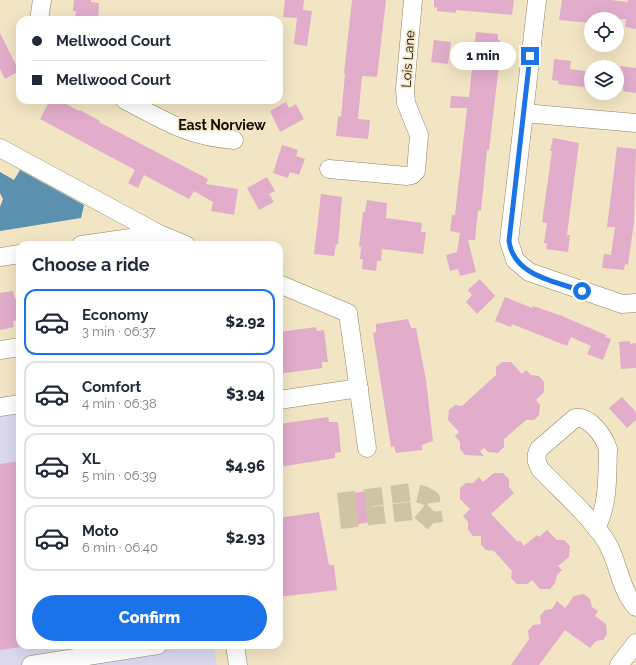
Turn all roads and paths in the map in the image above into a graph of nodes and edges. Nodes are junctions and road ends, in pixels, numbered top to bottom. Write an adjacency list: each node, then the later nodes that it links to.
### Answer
1 (42, 0): 4 (street)
2 (413, 0): 10 (street, Lois Lane)
3 (537, 0): 6 (street)
4 (40, 16)
5 (132, 104): 8 (street)
6 (524, 113): 7 (street); 17 (street)
7 (636, 123)
8 (234, 140)
9 (0, 148): 11 (street)
10 (329, 169)
11 (159, 234): 12 (street); 13 (street)
12 (109, 241)
13 (176, 241)
14 (16, 255): 15 (street)
15 (0, 257)
16 (283, 286): 20 (street)
17 (636, 303)
18 (16, 348): 19 (street)
19 (0, 350)
20 (359, 388): 21 (street); 24 (street)
21 (283, 399)
22 (16, 405): 23 (street)
23 (0, 407)
24 (367, 448)
25 (596, 528): 25 (street); 26 (street)
26 (636, 607)
27 (636, 643): 32 (street)
28 (133, 649): 30 (street)
29 (236, 649): 31 (street)
30 (31, 665)
31 (238, 665)
32 (619, 665)

